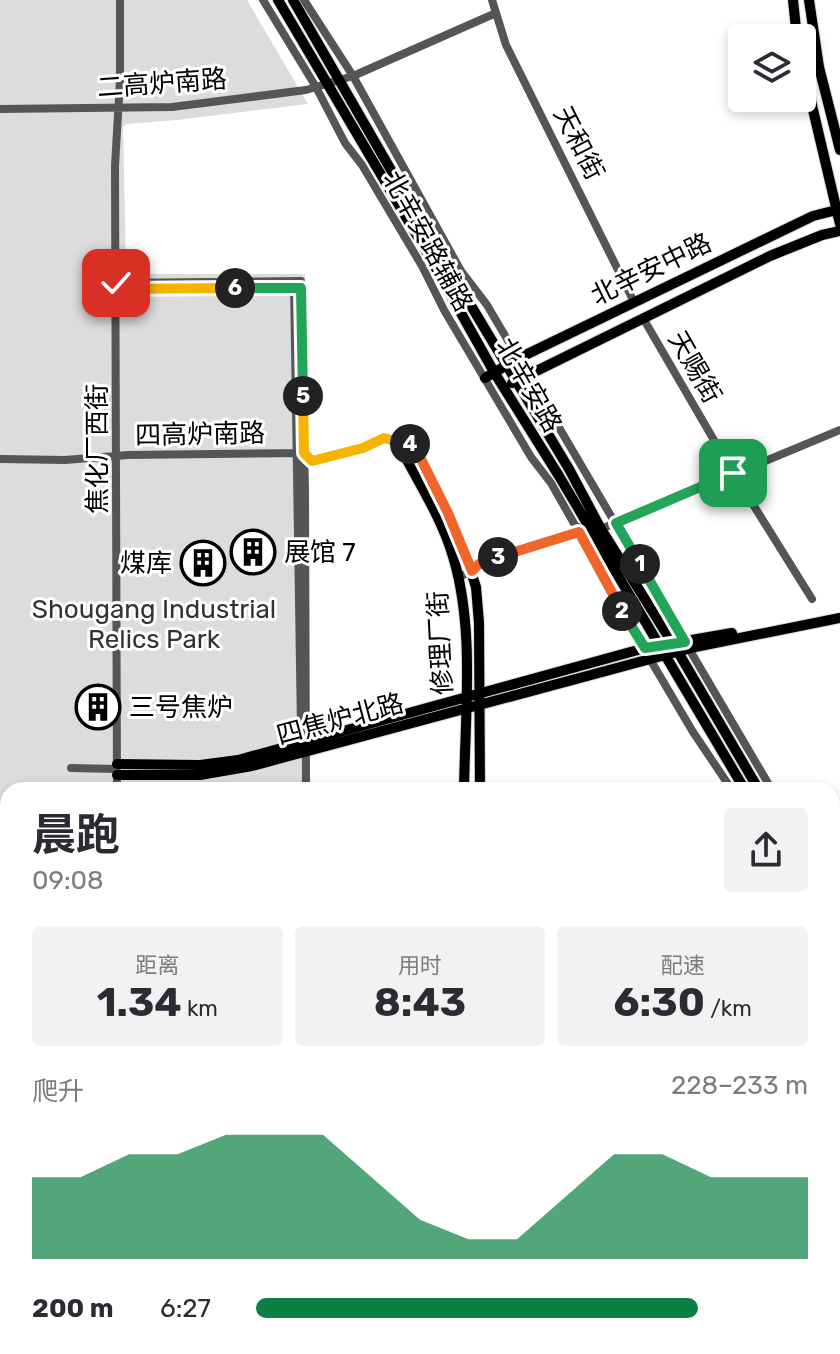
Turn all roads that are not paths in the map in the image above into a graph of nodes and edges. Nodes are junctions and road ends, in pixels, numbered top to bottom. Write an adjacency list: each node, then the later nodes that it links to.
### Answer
1 (120, 0): 14 (street, 焦化厂西街)
2 (263, 0): 13 (street, 北辛安路辅路)
3 (278, 0): 13 (main road, 北辛安路)
4 (293, 0): 12 (main road, 北辛安路)
5 (304, 0): 11 (street, 北辛安路辅路)
6 (492, 0): 9 (street, 天和街)
7 (793, 0): 10 (main road)
8 (809, 0): 17 (main road)
9 (496, 13): 11 (street, 二高炉南路); 26 (street, 天和街)
10 (796, 24)
11 (353, 76): 12 (street, 二高炉南路); 18 (street, 北辛安路辅路)
12 (339, 81): 13 (street, 二高炉南路); 22 (main road, 北辛安路)
13 (321, 86): 14 (street, 二高炉南路); 20 (main road, 北辛安路); 24 (street, 北辛安路辅路)
14 (119, 108): 15 (street, 二高炉南路); 25 (street, 焦化厂西街)
15 (0, 109)
16 (814, 112): 19 (main road)
17 (840, 150)
18 (420, 200): 22 (street); 28 (street, 北辛安路辅路)
19 (838, 210): 21 (main road); 26 (main road, 北辛安中路)
20 (407, 219): 24 (street); 29 (main road, 北辛安路)
21 (840, 224)
22 (425, 229): 28 (main road, 北辛安路)
23 (840, 231): 27 (main road, 北辛安中路)
24 (422, 266): 29 (street, 北辛安路辅路)
25 (116, 286): 35 (street); 36 (street, 焦化厂西街)
26 (634, 302): 28 (main road, 北辛安中路)
27 (643, 318): 30 (main road, 北辛安中路); 38 (street, 天赐街)
28 (512, 362): 29 (main road, 北辛安中路); 30 (street, 北辛安路辅路); 31 (main road, 北辛安路)
29 (490, 375): 32 (main road, 北辛安路); 42 (street, 北辛安路辅路)
30 (526, 376): 31 (main road, 北辛安中路); 40 (street, 北辛安路辅路)
31 (515, 381): 32 (main road, 北辛安中路); 41 (main road, 北辛安路)
32 (504, 389): 39 (main road, 北辛安路)
33 (840, 430): 38 (street)
34 (401, 449): 35 (street, 四高炉南路); 43 (main road, 修理厂街); 44 (main road, 修理厂街)
35 (300, 453): 36 (street, 四高炉南路); 56 (street)
36 (116, 455): 37 (street, 四高炉南路); 58 (street, 焦化厂西街)
37 (0, 459)
38 (733, 473): 40 (street); 45 (street, 天赐街)
39 (571, 496): 42 (street); 48 (main road, 北辛安路)
40 (616, 523): 41 (street); 49 (street, 北辛安路辅路)
41 (601, 529): 49 (main road, 北辛安路)
42 (579, 532): 43 (street); 50 (street, 北辛安路辅路)
43 (472, 571): 44 (street); 53 (main road, 修理厂街)
44 (459, 578): 54 (main road, 修理厂街)
45 (812, 599)
46 (840, 611): 49 (main road)
47 (840, 618): 49 (main road)
48 (658, 646): 49 (main road, 四焦炉北路); 50 (main road, 四焦炉北路); 51 (main road, 北辛安路)
49 (681, 647): 51 (main road, 四焦炉北路); 55 (street, 北辛安路辅路); 59 (main road, 北辛安路)
50 (645, 648): 52 (street, 北辛安路辅路); 53 (main road, 四焦炉北路)
51 (664, 657): 52 (main road, 四焦炉北路); 65 (main road, 北辛安路)
52 (652, 661): 53 (main road, 四焦炉北路); 64 (street, 北辛安路辅路)
53 (480, 699): 54 (main road, 四焦炉北路); 63 (main road, 修理厂街)
54 (465, 703): 56 (main road, 四焦炉北路); 62 (main road, 修理厂街)
55 (741, 737): 59 (street); 67 (street, 北辛安路辅路)
56 (303, 746): 58 (main road, 四焦炉北路); 61 (street)
57 (71, 768): 58 (street)
58 (117, 769): 60 (street, 焦化厂西街)
59 (748, 772): 66 (main road, 北辛安路)
60 (117, 782)
61 (303, 782)
62 (464, 782)
63 (480, 782)
64 (727, 782)
65 (740, 782)
66 (754, 782)
67 (767, 782)

